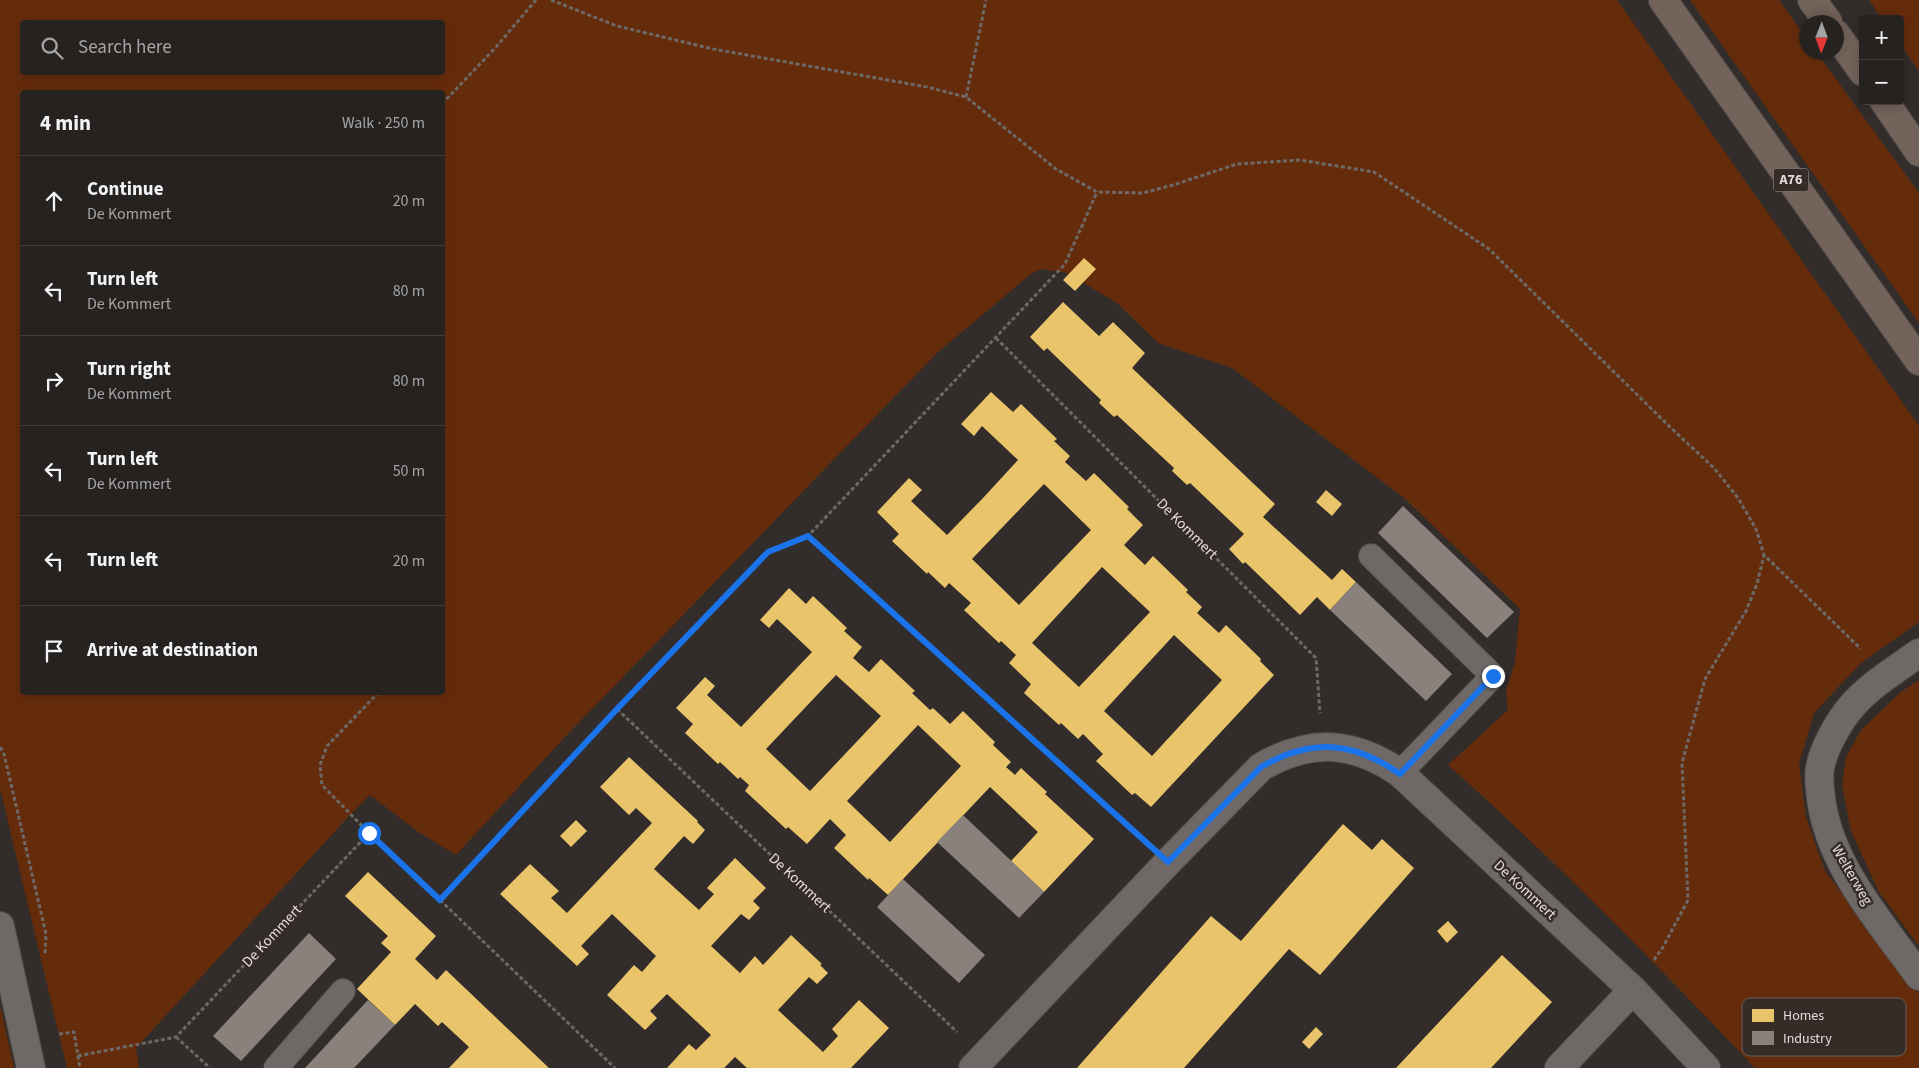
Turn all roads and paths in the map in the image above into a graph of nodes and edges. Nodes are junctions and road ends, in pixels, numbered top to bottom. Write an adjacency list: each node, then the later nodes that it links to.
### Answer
1 (536, 0): 10 (path)
2 (551, 0): 9 (path)
3 (986, 0): 9 (path)
4 (1663, 0): 15 (highway, A76)
5 (1812, 0): 6 (highway)
6 (1823, 15)
7 (1844, 45): 8 (highway)
8 (1859, 66)
9 (966, 97): 13 (path)
10 (445, 101)
11 (1887, 105): 12 (highway)
12 (1919, 152)
13 (1097, 192): 14 (path); 17 (path)
14 (996, 338): 16 (path); 23 (path, De Kommert)
15 (1919, 361)
16 (808, 536): 22 (path); 27 (path)
17 (1764, 554): 19 (path); 32 (path)
18 (1370, 556): 25 (lane)
19 (1856, 644)
20 (1913, 657): 31 (street, Welterweg)
21 (376, 695): 26 (path)
22 (617, 709): 28 (path); 35 (path, De Kommert)
23 (1322, 746): 25 (street, De Kommert); 27 (street, De Kommert)
24 (0, 747): 29 (path)
25 (1400, 774): 32 (street, De Kommert)
26 (369, 833): 28 (path); 34 (path, De Kommert)
27 (1168, 862): 35 (street, De Kommert)
28 (440, 900): 40 (path)
29 (46, 934)
30 (1, 937): 36 (street)
31 (1919, 976)
32 (1633, 990): 41 (street); 42 (street, De Kommert)
33 (343, 992): 39 (lane)
34 (176, 1037): 37 (path); 38 (path)
35 (978, 1062)
36 (31, 1068)
37 (80, 1068)
38 (210, 1068)
39 (276, 1068)
40 (615, 1068)
41 (1559, 1068)
42 (1706, 1068)

